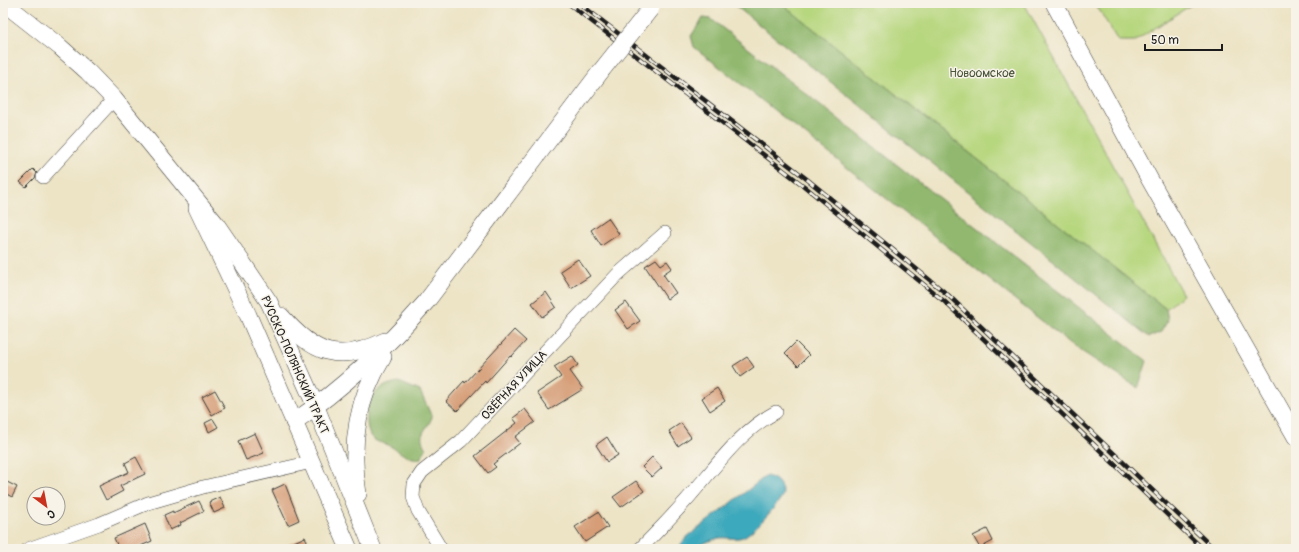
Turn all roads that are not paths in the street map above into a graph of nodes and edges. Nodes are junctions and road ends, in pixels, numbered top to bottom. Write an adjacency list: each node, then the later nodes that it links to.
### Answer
1 (4, 3): 4 (main road, РУССКО-ПОЛЯНСКИЙ ТРАКТ)
2 (1054, 3): 13 (main road)
3 (653, 5): 9 (main road, bridge)
4 (114, 99): 5 (street); 6 (main road, РУССКО-ПОЛЯНСКИЙ ТРАКТ)
5 (44, 177)
6 (192, 195): 8 (main road, РУССКО-ПОЛЯНСКИЙ ТРАКТ); 12 (main road, РУССКО-ПОЛЯНСКИЙ ТРАКТ)
7 (665, 233): 18 (street, ОЗЁРНАЯ УЛИЦА)
8 (269, 302): 9 (main road); 10 (main road, РУССКО-ПОЛЯНСКИЙ ТРАКТ)
9 (396, 336): 10 (main road); 15 (main road)
10 (316, 407): 12 (main road); 15 (main road, РУССКО-ПОЛЯНСКИЙ ТРАКТ)
11 (776, 412): 19 (street)
12 (294, 422): 14 (main road, РУССКО-ПОЛЯНСКИЙ ТРАКТ)
13 (1296, 437)
14 (312, 462): 16 (street); 17 (main road, РУССКО-ПОЛЯНСКИЙ ТРАКТ)
15 (370, 542)
16 (28, 549)
17 (349, 549)
18 (441, 549)
19 (640, 549)

